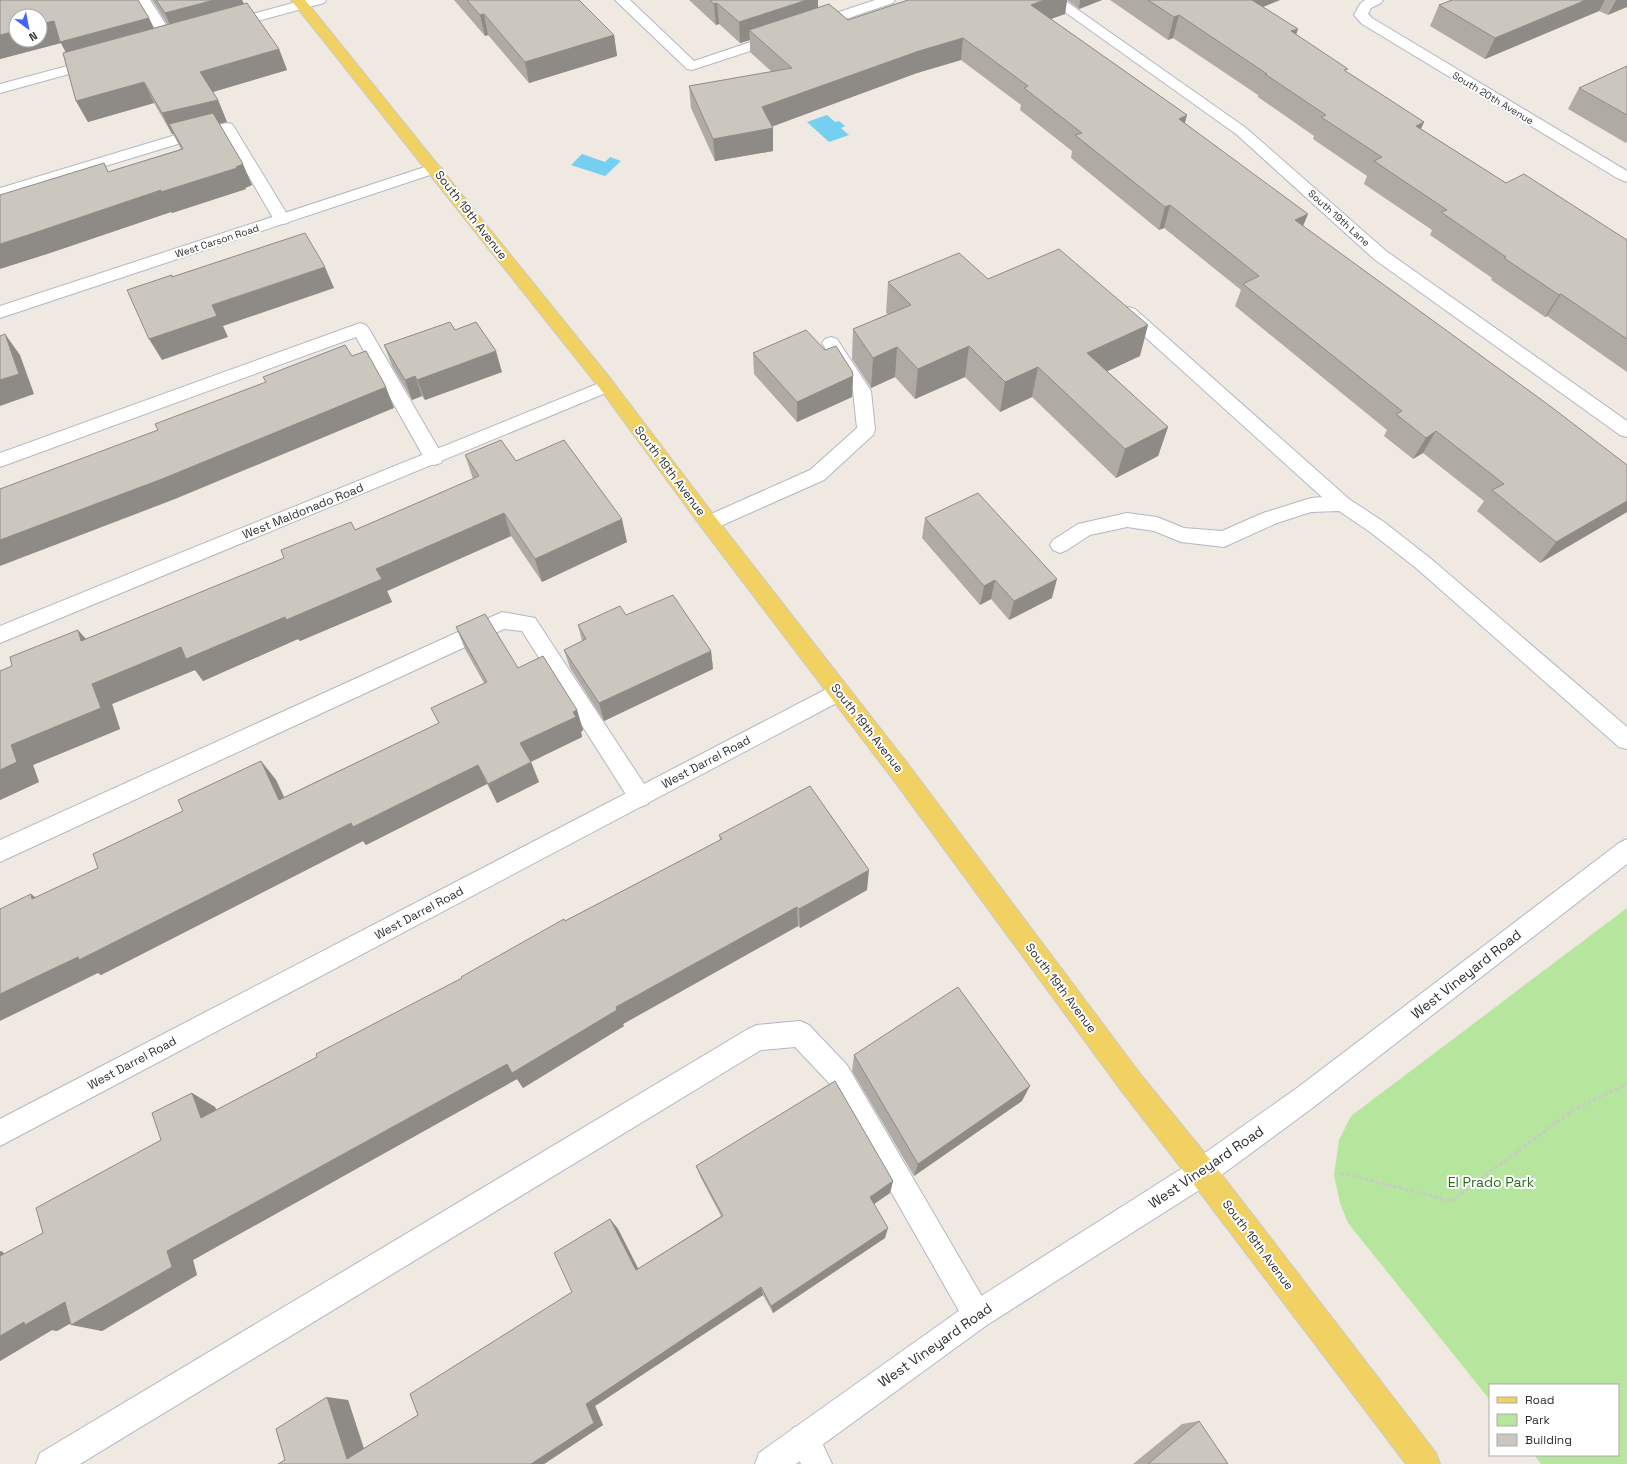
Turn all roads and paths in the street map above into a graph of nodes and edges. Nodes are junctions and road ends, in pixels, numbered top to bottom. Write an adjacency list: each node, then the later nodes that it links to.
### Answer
1 (143, 0): 12 (street)
2 (320, 0): 7 (street)
3 (622, 0): 10 (street)
4 (888, 0): 8 (street)
5 (1055, 0): 24 (street, South 19th Lane)
6 (1376, 0): 17 (street, South 20th Avenue)
7 (300, 2): 9 (street); 16 (main road, South 19th Avenue)
8 (805, 28)
9 (212, 30)
10 (790, 33)
11 (184, 38): 12 (street)
12 (170, 42): 13 (street)
13 (155, 46)
14 (111, 58): 15 (street)
15 (0, 89)
16 (434, 169): 19 (street, West Carson Road); 23 (main road, South 19th Avenue)
17 (1627, 177)
18 (0, 193): 19 (street)
19 (282, 219): 20 (street, West Carson Road)
20 (0, 312)
21 (1129, 313): 27 (street)
22 (831, 343): 28 (street)
23 (606, 386): 25 (street, West Maldonado Road); 28 (main road, South 19th Avenue)
24 (1627, 430)
25 (434, 458): 26 (street); 30 (street, West Maldonado Road)
26 (0, 460)
27 (1342, 504): 29 (street); 32 (street)
28 (709, 523): 31 (main road, South 19th Avenue)
29 (1060, 545)
30 (0, 635)
31 (838, 692): 33 (street, West Darrel Road); 38 (main road, South 19th Avenue)
32 (1627, 740)
33 (640, 796): 35 (street); 37 (street, West Darrel Road)
34 (1627, 850): 38 (street, West Vineyard Road)
35 (0, 851)
36 (1627, 1084): 39 (path)
37 (0, 1133)
38 (1202, 1172): 40 (street, West Vineyard Road); 44 (main road, South 19th Avenue)
39 (1341, 1173)
40 (977, 1315): 41 (street, West Vineyard Road); 42 (street)
41 (810, 1452): 43 (street, West Vineyard Road)
42 (51, 1464)
43 (770, 1464)
44 (1425, 1464)

